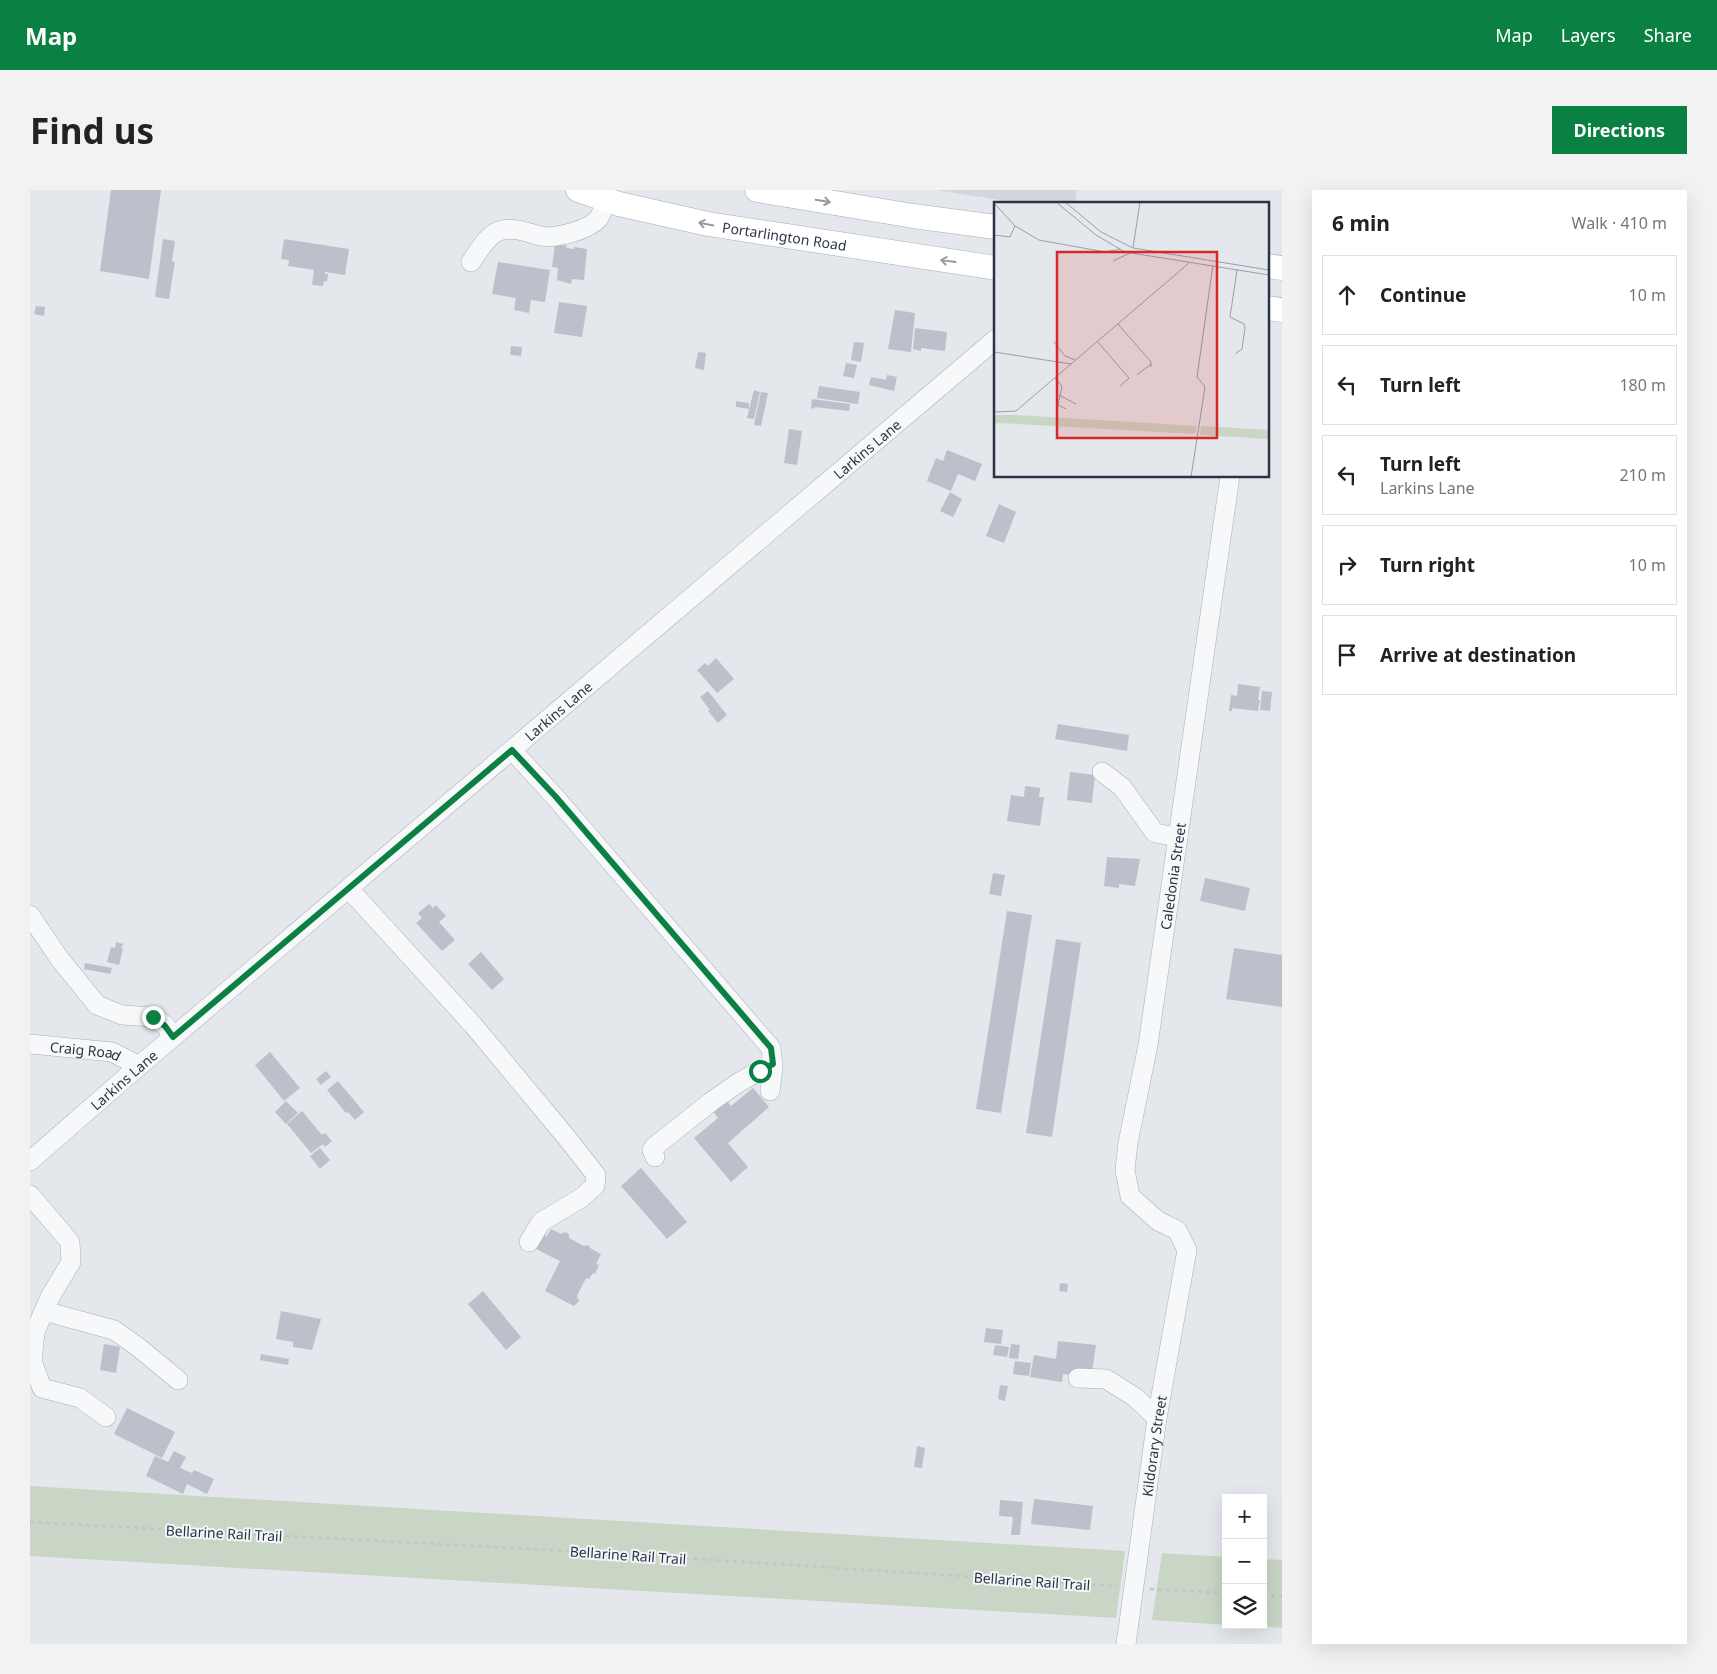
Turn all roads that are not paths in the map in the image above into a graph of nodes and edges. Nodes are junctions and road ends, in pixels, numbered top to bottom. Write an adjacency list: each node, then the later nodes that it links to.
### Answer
1 (578, 190): 3 (main road, Portarlington Road)
2 (758, 190): 4 (main road, one-way to 4)
3 (616, 198): 5 (street); 6 (main road, Portarlington Road, one-way to 3)
4 (994, 227)
5 (471, 262)
6 (994, 268)
7 (994, 341): 9 (street, Larkins Lane)
8 (1230, 478): 11 (street, Caledonia Street)
9 (512, 750): 12 (street, Larkins Lane); 16 (street)
10 (1102, 772): 11 (street)
11 (1178, 837): 23 (street, Caledonia Street)
12 (348, 888): 14 (street, Larkins Lane); 22 (street)
13 (30, 915): 14 (street)
14 (173, 1037): 17 (street, Larkins Lane)
15 (30, 1044): 17 (street, Craig Road)
16 (773, 1064): 18 (street); 19 (street)
17 (139, 1066): 20 (street, Larkins Lane)
18 (770, 1091)
19 (655, 1157)
20 (30, 1160)
21 (30, 1195): 24 (street)
22 (529, 1242)
23 (1187, 1250): 28 (street, Kildorary Street)
24 (44, 1312): 26 (street); 27 (street)
25 (1078, 1378): 28 (street)
26 (178, 1380)
27 (106, 1417)
28 (1157, 1418): 29 (street, Kildorary Street)
29 (1126, 1644)

